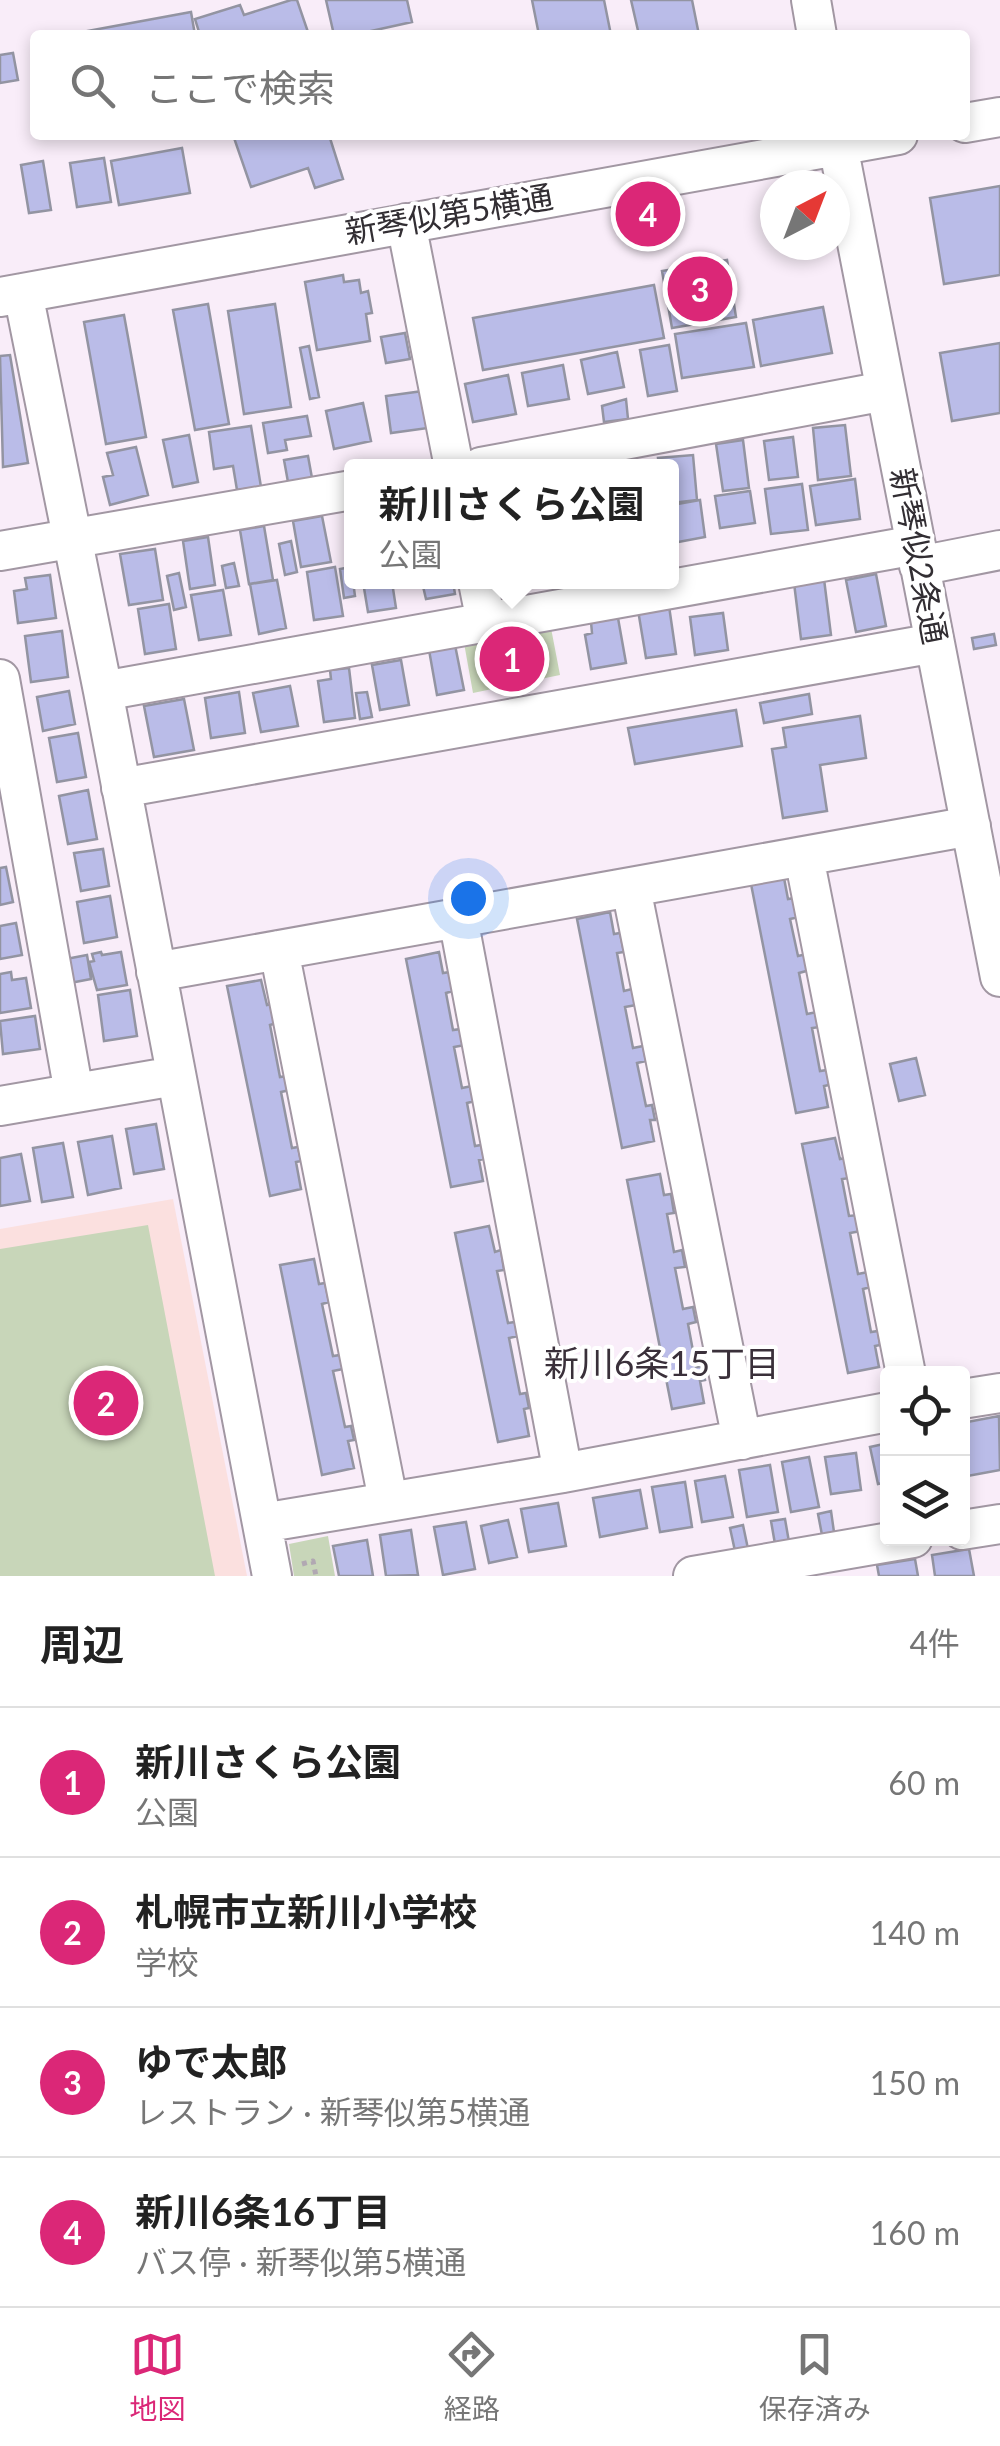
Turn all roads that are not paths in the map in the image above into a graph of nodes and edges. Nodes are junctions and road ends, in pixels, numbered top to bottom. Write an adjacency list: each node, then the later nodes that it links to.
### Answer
1 (811, 0): 2 (street)
2 (816, 30)
3 (1000, 117): 4 (street)
4 (970, 122)
5 (836, 140): 6 (street, 新琴似第5横通); 8 (street, 新琴似2条通)
6 (406, 223): 7 (street, 新琴似第5横通); 9 (street)
7 (12, 295): 12 (street)
8 (884, 391): 10 (street); 15 (street, 新琴似2条通)
9 (453, 459)
10 (519, 459)
11 (344, 491): 12 (street)
12 (72, 540): 14 (street); 20 (street)
13 (1000, 550): 15 (street)
14 (0, 551)
15 (917, 556): 17 (street); 18 (street, 新琴似2条通)
16 (479, 589): 17 (street)
17 (486, 622): 20 (street)
18 (935, 643): 21 (street); 22 (street, 新琴似2条通)
19 (0, 679): 31 (street)
20 (104, 692): 21 (street)
21 (121, 788): 28 (street)
22 (971, 826): 23 (street); 26 (street, 新琴似2条通)
23 (804, 857): 24 (street); 33 (street)
24 (631, 888): 25 (street); 37 (street)
25 (458, 918): 27 (street); 38 (street)
26 (995, 920): 29 (street, 新琴似2条通)
27 (279, 950): 28 (street); 39 (street)
28 (156, 972): 30 (street)
29 (1000, 977)
30 (176, 1076): 31 (street); 40 (street)
31 (74, 1093): 32 (street)
32 (0, 1106)
33 (904, 1366)
34 (1000, 1393): 35 (street)
35 (970, 1398)
36 (880, 1414): 37 (street)
37 (742, 1440): 38 (street)
38 (564, 1473): 39 (street)
39 (388, 1500): 40 (street)
40 (262, 1523): 44 (street)
41 (1000, 1524): 42 (street)
42 (970, 1529)
43 (880, 1544): 45 (street)
44 (272, 1576)
45 (692, 1576)

